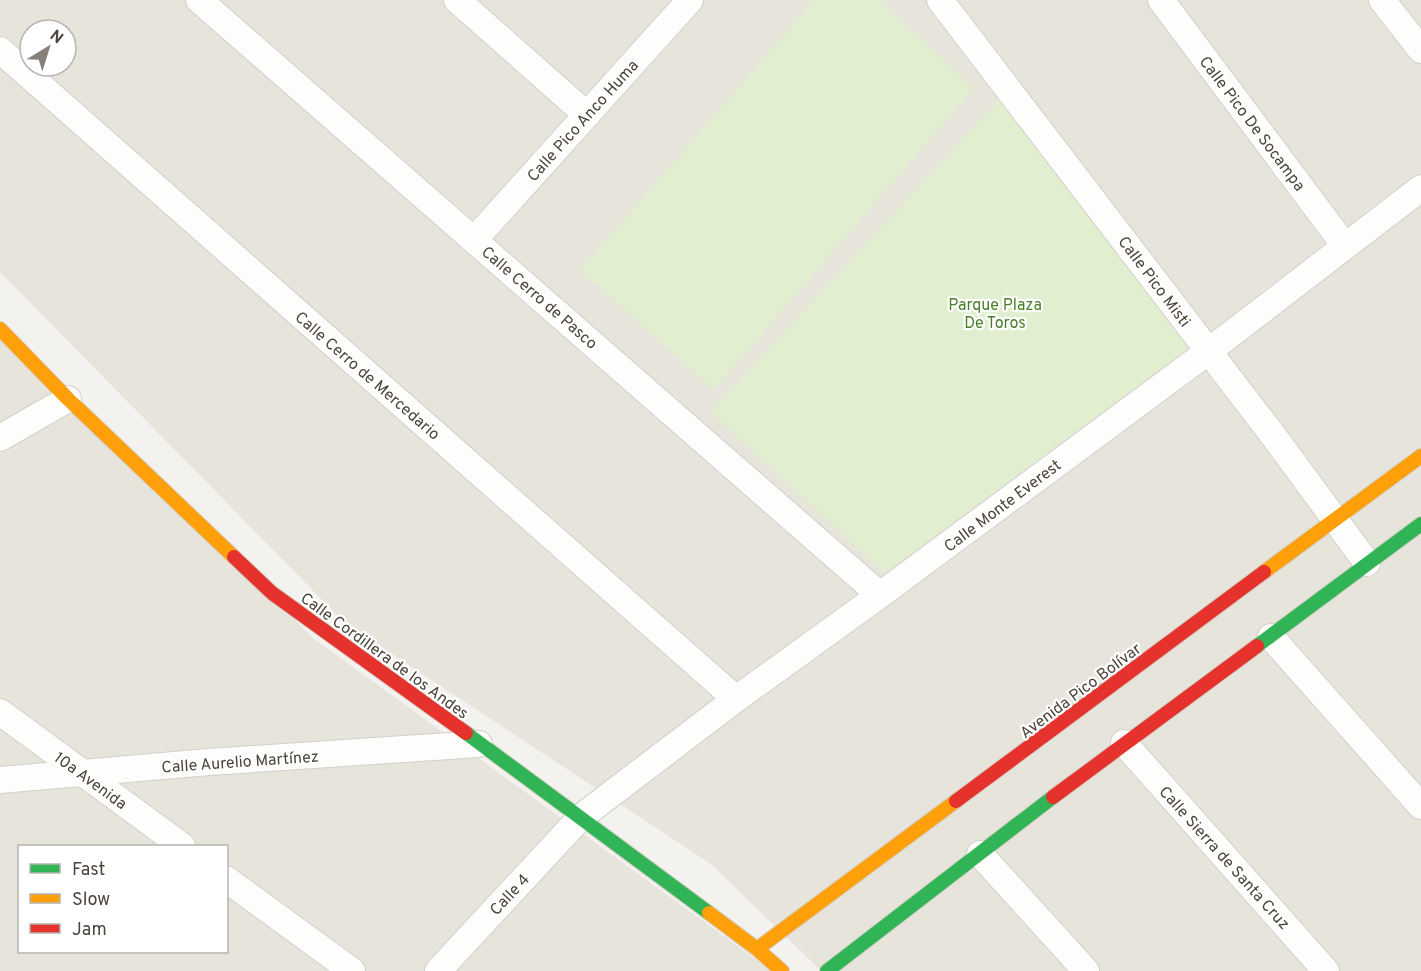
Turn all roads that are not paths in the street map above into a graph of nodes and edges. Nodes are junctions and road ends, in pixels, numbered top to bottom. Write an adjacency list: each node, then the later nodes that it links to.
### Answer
1 (199, 0): 11 (street, Calle Cerro de Pasco)
2 (457, 0): 9 (street)
3 (690, 0): 9 (street, Calle Pico Anco Huma)
4 (940, 0): 14 (street, Calle Pico Misti)
5 (1161, 0): 12 (street, Calle Pico De Socampa)
6 (1382, 0): 8 (street)
7 (0, 50): 23 (street, Calle Cerro de Mercedario)
8 (1421, 51)
9 (586, 115): 11 (street, Calle Pico Anco Huma)
10 (1421, 188): 12 (street, Calle Monte Everest)
11 (474, 240): 21 (street, Calle Cerro de Pasco)
12 (1345, 246): 14 (street, Calle Monte Everest)
13 (0, 329): 15 (street, Calle Cordillera de los Andes)
14 (1209, 351): 18 (street, Calle Pico Misti); 21 (street, Calle Monte Everest)
15 (68, 399): 16 (street); 26 (street, Calle Cordillera de los Andes)
16 (0, 438)
17 (1421, 456): 18 (street, Avenida Pico Bolívar)
18 (1336, 520): 20 (street, Calle Pico Misti); 34 (street, Avenida Pico Bolívar)
19 (1418, 531): 20 (street)
20 (1367, 563): 22 (street)
21 (880, 595): 23 (street, Calle Monte Everest)
22 (1271, 638): 25 (street); 29 (street)
23 (736, 699): 30 (street, Calle Monte Everest)
24 (0, 712): 27 (street, 10a Avenida)
25 (1124, 743): 32 (street); 40 (street, Calle Sierra de Santa Cruz)
26 (479, 744): 27 (street, Calle Aurelio Martínez); 30 (street, Calle Cordillera de los Andes)
27 (83, 774): 28 (street, Calle Aurelio Martínez); 31 (street, 10a Avenida)
28 (0, 780)
29 (1421, 806)
30 (580, 817): 34 (street, Calle Cordillera de los Andes); 36 (street, Calle 4)
31 (181, 845)
32 (980, 854): 38 (street); 39 (street)
33 (228, 880): 35 (street)
34 (757, 949): 37 (street, Calle Cordillera de los Andes)
35 (352, 971)
36 (438, 971)
37 (782, 971)
38 (826, 971)
39 (1086, 971)
40 (1326, 971)

